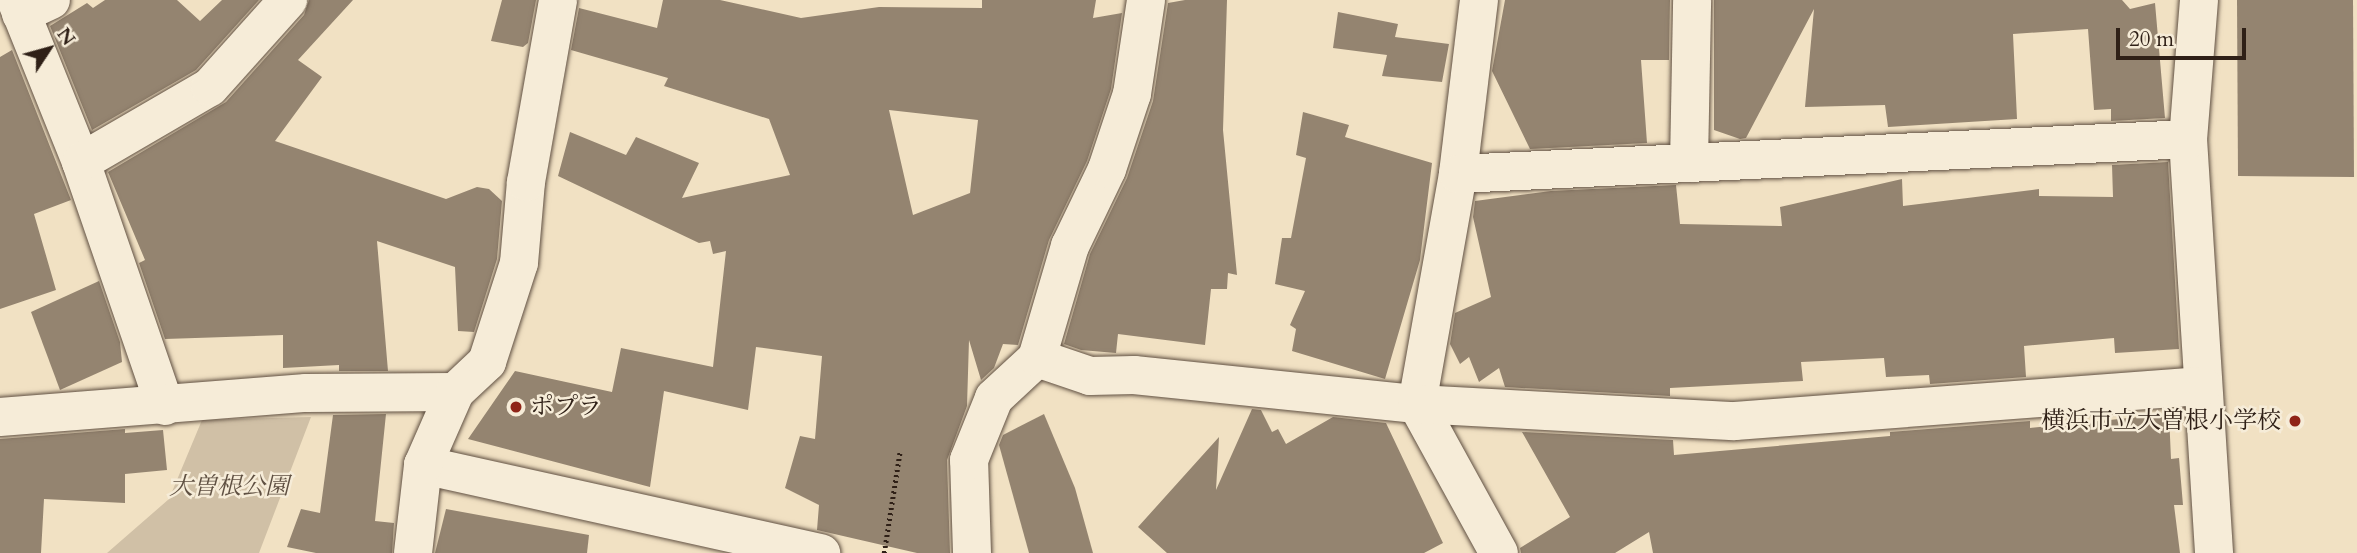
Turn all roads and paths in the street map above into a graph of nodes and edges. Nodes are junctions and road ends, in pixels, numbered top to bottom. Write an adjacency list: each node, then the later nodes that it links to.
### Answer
1 (288, 0): 9 (street)
2 (558, 0): 14 (street)
3 (1146, 0): 12 (street)
4 (1479, 0): 11 (street)
5 (1692, 0): 10 (street)
6 (2199, 0): 8 (street)
7 (29, 5): 9 (street)
8 (2188, 139): 10 (street); 13 (street)
9 (81, 162): 16 (street)
10 (1689, 163): 11 (street)
11 (1458, 174): 15 (street)
12 (1037, 358): 15 (street); 23 (street)
13 (2203, 386): 15 (street); 25 (street)
14 (455, 392): 16 (street); 19 (street)
15 (1418, 404): 24 (street)
16 (165, 406): 17 (street)
17 (1, 415)
18 (900, 451): 22 (path)
19 (423, 464): 20 (street); 21 (street)
20 (413, 553)
21 (821, 553)
22 (884, 553)
23 (972, 553)
24 (1499, 553)
25 (2214, 553)

